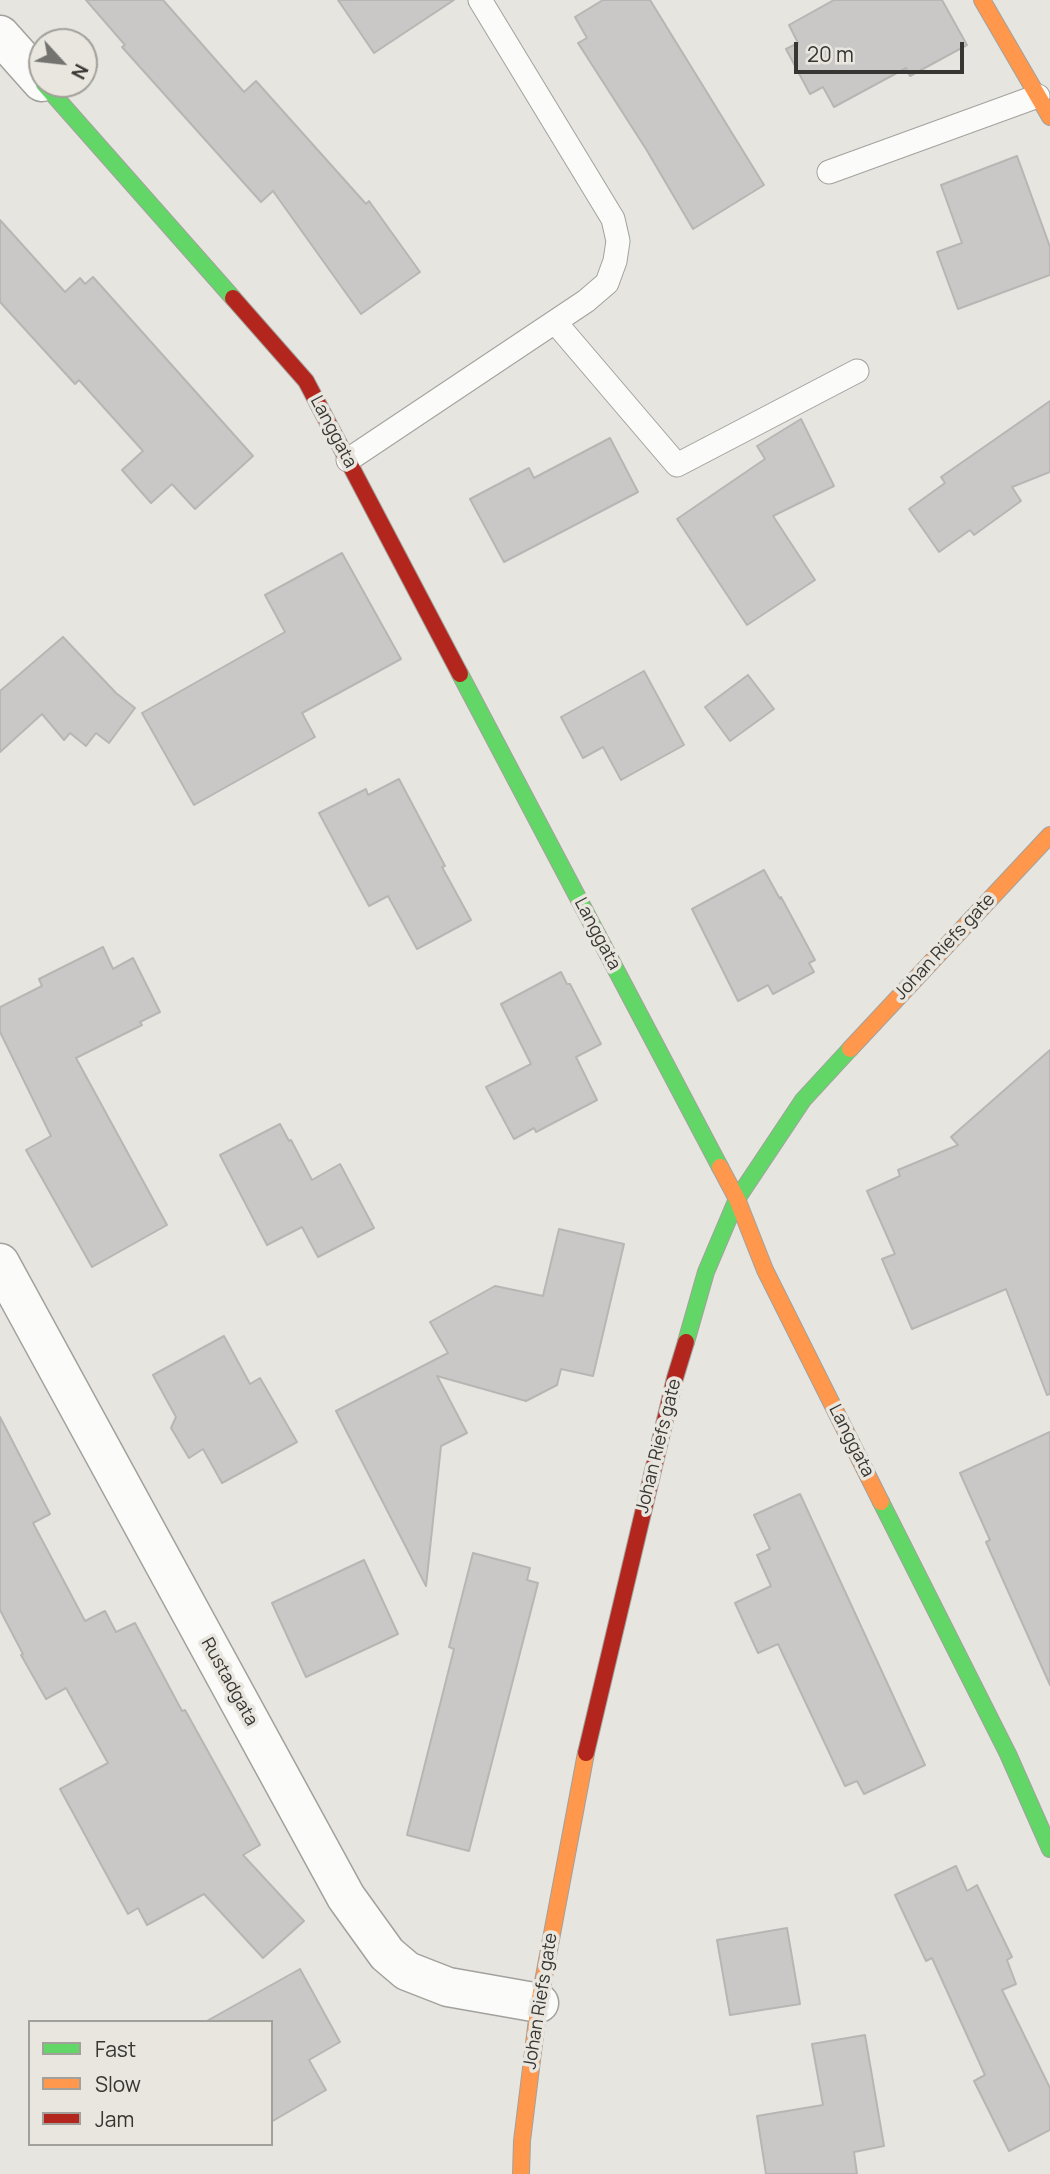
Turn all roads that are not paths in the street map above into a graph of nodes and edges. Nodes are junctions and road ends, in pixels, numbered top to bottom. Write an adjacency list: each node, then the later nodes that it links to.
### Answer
1 (480, 0): 9 (lane)
2 (982, 0): 5 (street)
3 (0, 34): 4 (street, Langgata)
4 (28, 66)
5 (1038, 96): 7 (street); 8 (lane)
6 (56, 98): 11 (street, Langgata)
7 (1050, 117)
8 (829, 172)
9 (555, 322): 10 (lane); 11 (lane)
10 (857, 371)
11 (348, 460): 13 (street, Langgata)
12 (1050, 835): 13 (street, Johan Riefs gate)
13 (737, 1199): 15 (street, Langgata); 16 (street, Johan Riefs gate)
14 (0, 1263): 16 (street, Rustadgata)
15 (1050, 1849)
16 (539, 2003): 17 (street, Johan Riefs gate)
17 (521, 2174)

